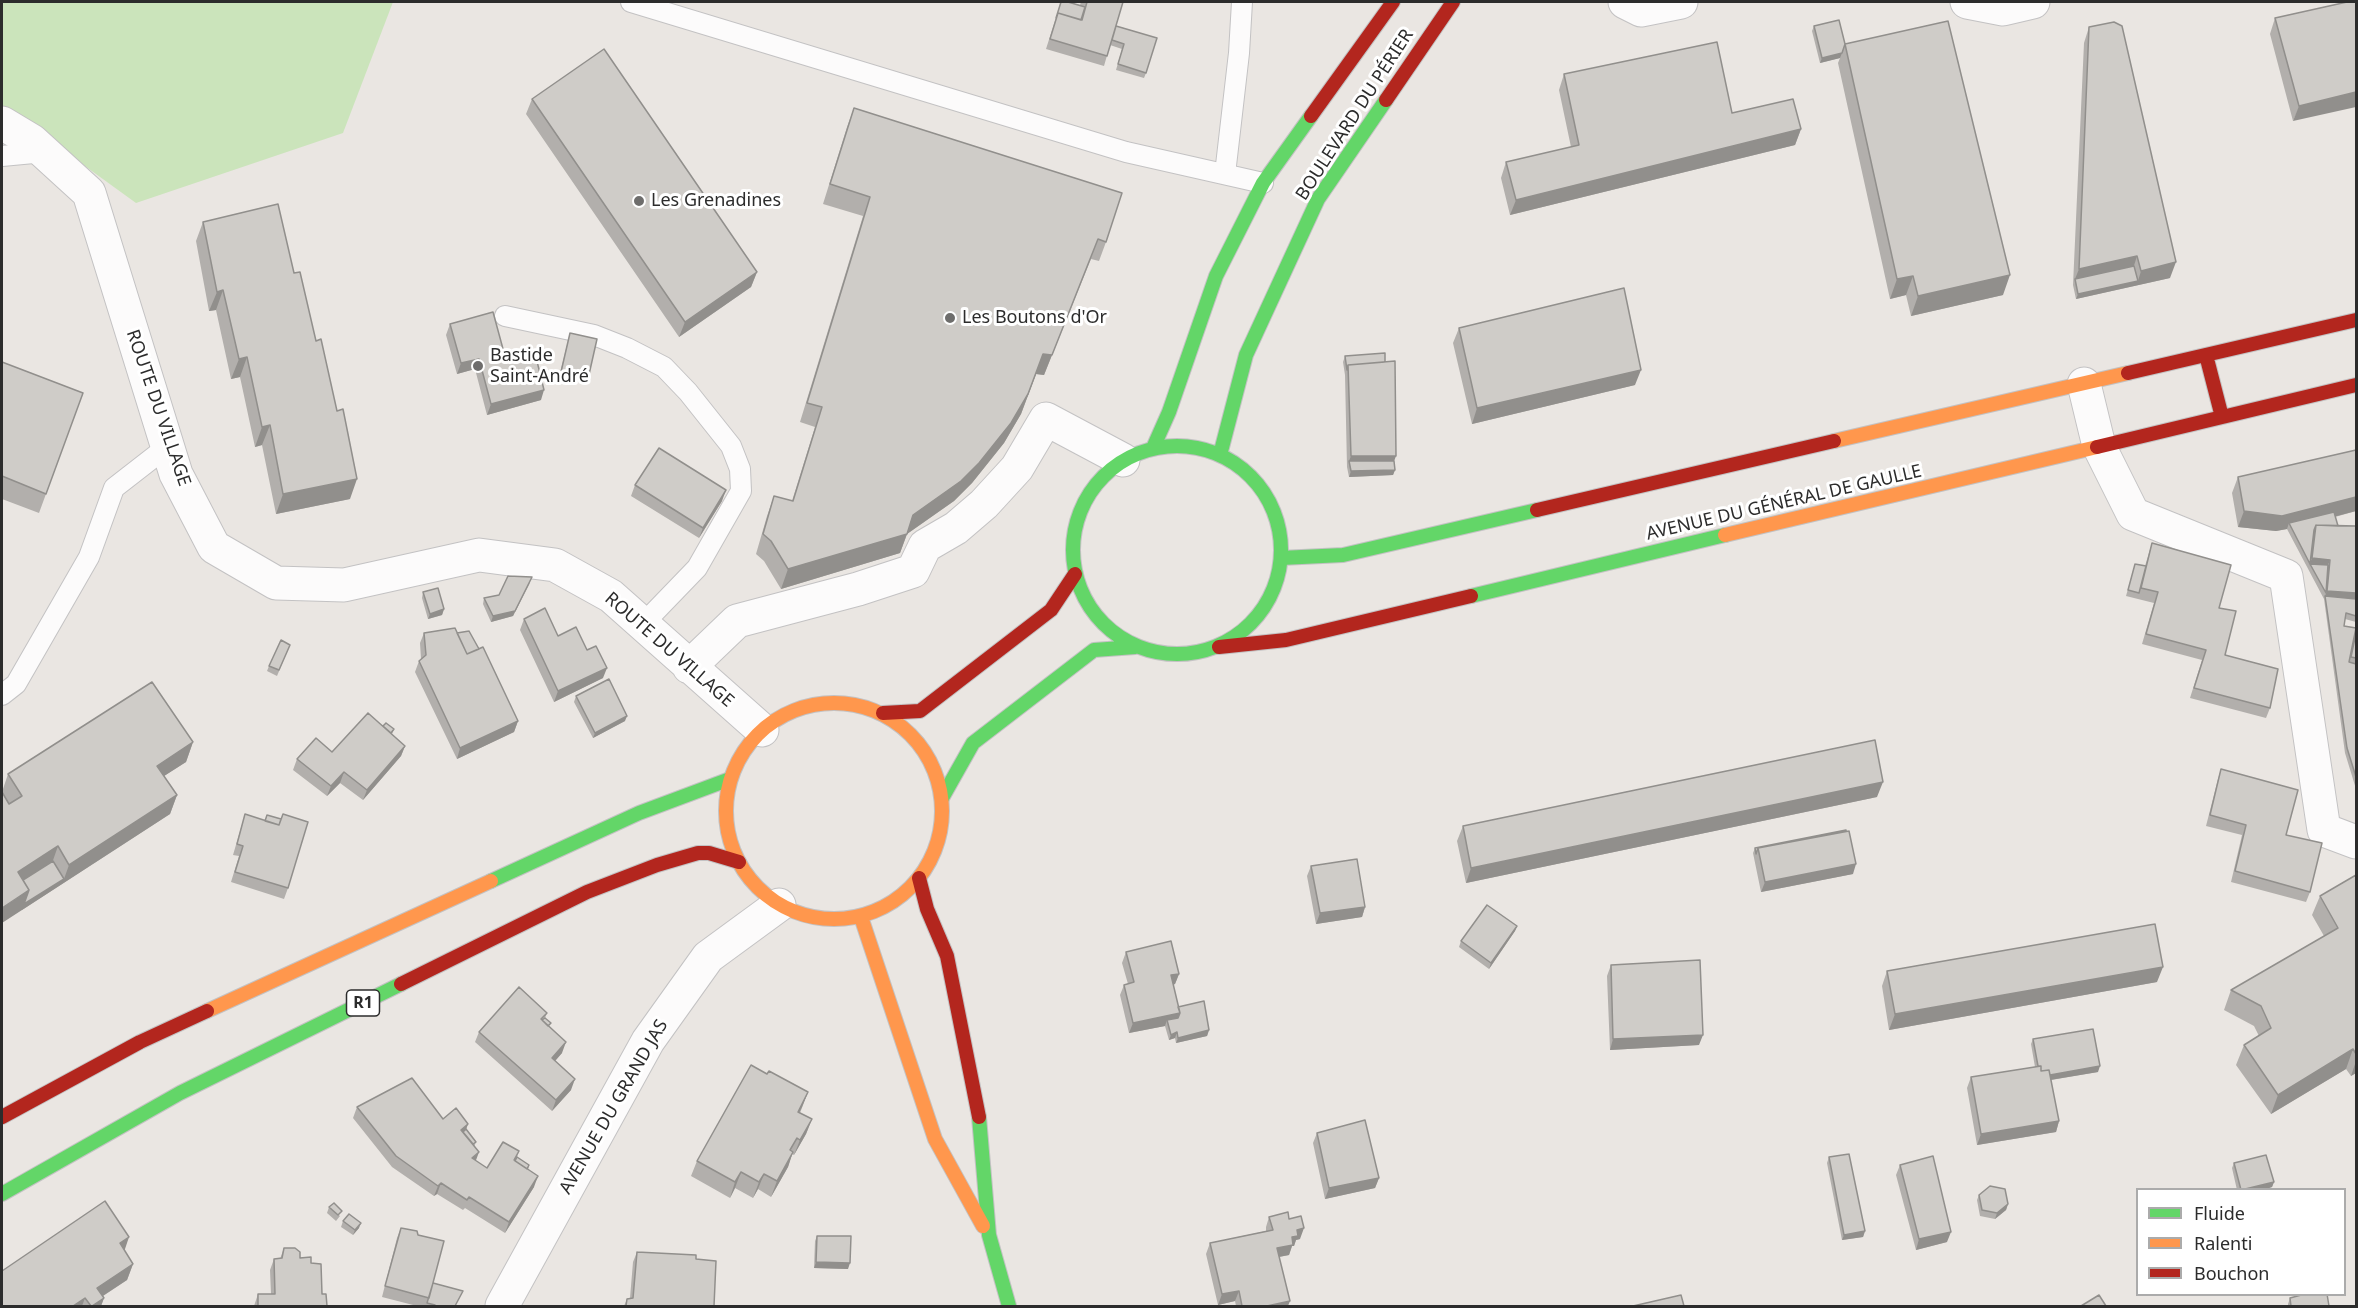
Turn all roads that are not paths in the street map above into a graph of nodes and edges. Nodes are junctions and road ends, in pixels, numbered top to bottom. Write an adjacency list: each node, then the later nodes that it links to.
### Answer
1 (631, 2): 12 (lane)
2 (1242, 2): 12 (lane)
3 (1394, 2): 13 (main road, BOULEVARD DU PÉRIER)
4 (1453, 2): 23 (main road, BOULEVARD DU PÉRIER)
5 (1625, 2): 6 (street)
6 (1681, 2)
7 (1967, 2): 8 (street)
8 (2032, 2)
9 (2, 123): 10 (street, ROUTE DU VILLAGE)
10 (44, 152): 11 (lane); 20 (street, ROUTE DU VILLAGE)
11 (2, 156)
12 (1225, 174): 13 (lane)
13 (1263, 183): 22 (main road, BOULEVARD DU PÉRIER)
14 (505, 316): 27 (lane)
15 (2356, 320): 16 (main road)
16 (2206, 355): 17 (main road); 19 (main road)
17 (2084, 384): 21 (street); 25 (main road)
18 (2356, 385): 19 (main road, AVENUE DU GÉNÉRAL DE GAULLE)
19 (2222, 417): 21 (main road, AVENUE DU GÉNÉRAL DE GAULLE)
20 (168, 446): 27 (street, ROUTE DU VILLAGE); 31 (lane)
21 (2099, 446): 28 (main road, AVENUE DU GÉNÉRAL DE GAULLE); 36 (street)
22 (1153, 448): 23 (main road); 24 (main road)
23 (1220, 455): 25 (main road)
24 (1123, 460): 26 (main road); 30 (street)
25 (1281, 558): 28 (main road)
26 (1075, 574): 29 (main road); 32 (main road)
27 (642, 624): 30 (street, ROUTE DU VILLAGE)
28 (1219, 646): 29 (main road)
29 (1135, 647): 35 (main road)
30 (689, 667): 33 (street, ROUTE DU VILLAGE)
31 (2, 695)
32 (883, 713): 33 (main road); 35 (main road)
33 (762, 730): 34 (main road)
34 (730, 779): 37 (main road); 41 (main road)
35 (942, 798): 38 (main road)
36 (2356, 842)
37 (739, 862): 39 (main road); 42 (main road, R1)
38 (919, 878): 40 (main road); 43 (main road)
39 (779, 905): 40 (main road); 44 (street, AVENUE DU GRAND JAS)
40 (861, 917): 43 (main road)
41 (2, 1117)
42 (2, 1194)
43 (988, 1235): 45 (main road)
44 (502, 1306)
45 (1009, 1306)

